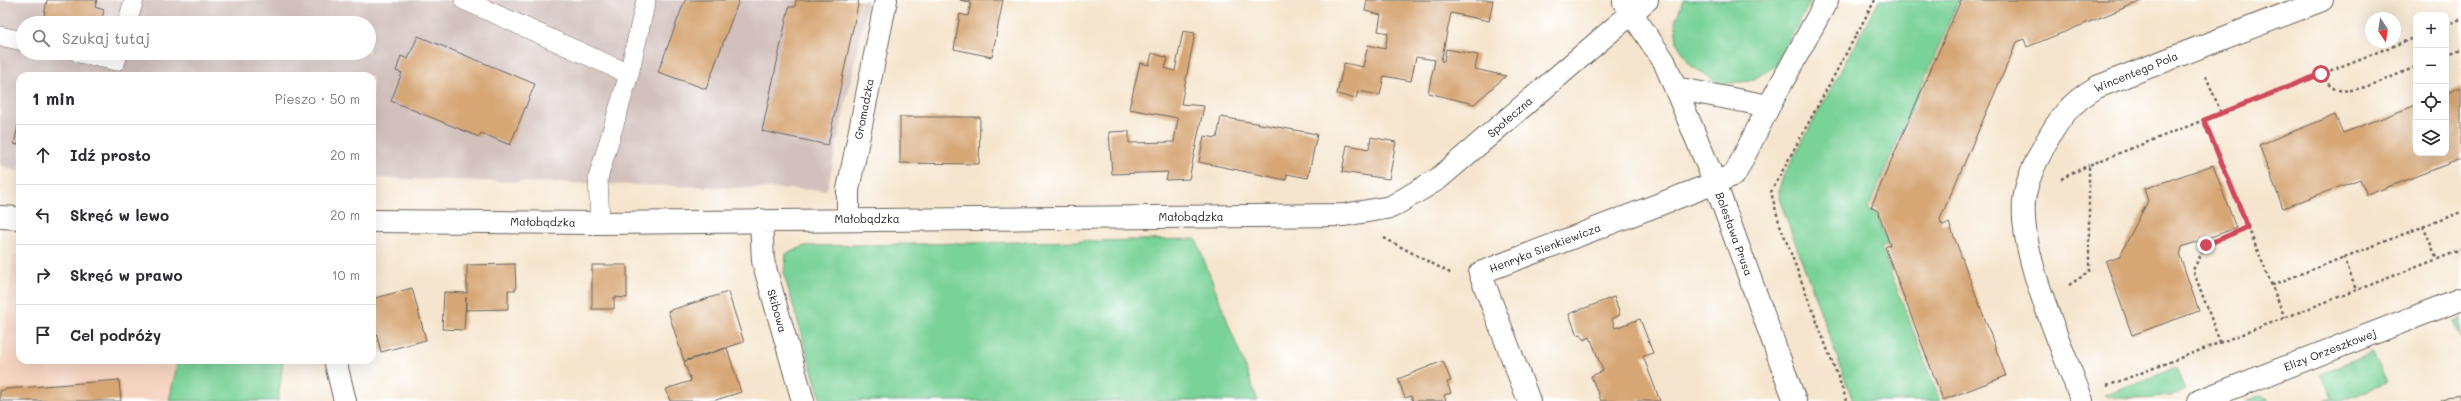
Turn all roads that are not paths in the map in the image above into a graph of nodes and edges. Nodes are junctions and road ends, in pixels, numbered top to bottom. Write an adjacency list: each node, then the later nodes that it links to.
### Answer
1 (134, 0): 8 (lane)
2 (464, 0): 11 (lane)
3 (646, 0): 11 (lane)
4 (886, 0): 19 (street, Gromadzka)
5 (1827, 0): 13 (street, Bolesława Prusa)
6 (2322, 0): 24 (street, Wincentego Pola)
7 (1634, 4): 12 (street); 15 (street, Społeczna)
8 (129, 16)
9 (0, 36): 10 (lane)
10 (16, 39)
11 (629, 74): 21 (lane)
12 (1675, 88): 13 (street); 14 (street)
13 (1769, 106): 14 (street, Bolesława Prusa)
14 (1715, 183): 27 (street, Henryka Sienkiewicza); 28 (street, Bolesława Prusa)
15 (1361, 212): 19 (street, Małobądzka)
16 (0, 217): 17 (street)
17 (16, 218)
18 (761, 220): 19 (street, Małobądzka); 21 (street, Małobądzka); 26 (street, Skibowa)
19 (848, 220)
20 (376, 221): 21 (street, Małobądzka)
21 (600, 223)
22 (2461, 299): 29 (street, Elizy Orzeszkowej)
23 (336, 364): 25 (street)
24 (2081, 399)
25 (345, 401)
26 (803, 401)
27 (1529, 401)
28 (1795, 401)
29 (2199, 401)

